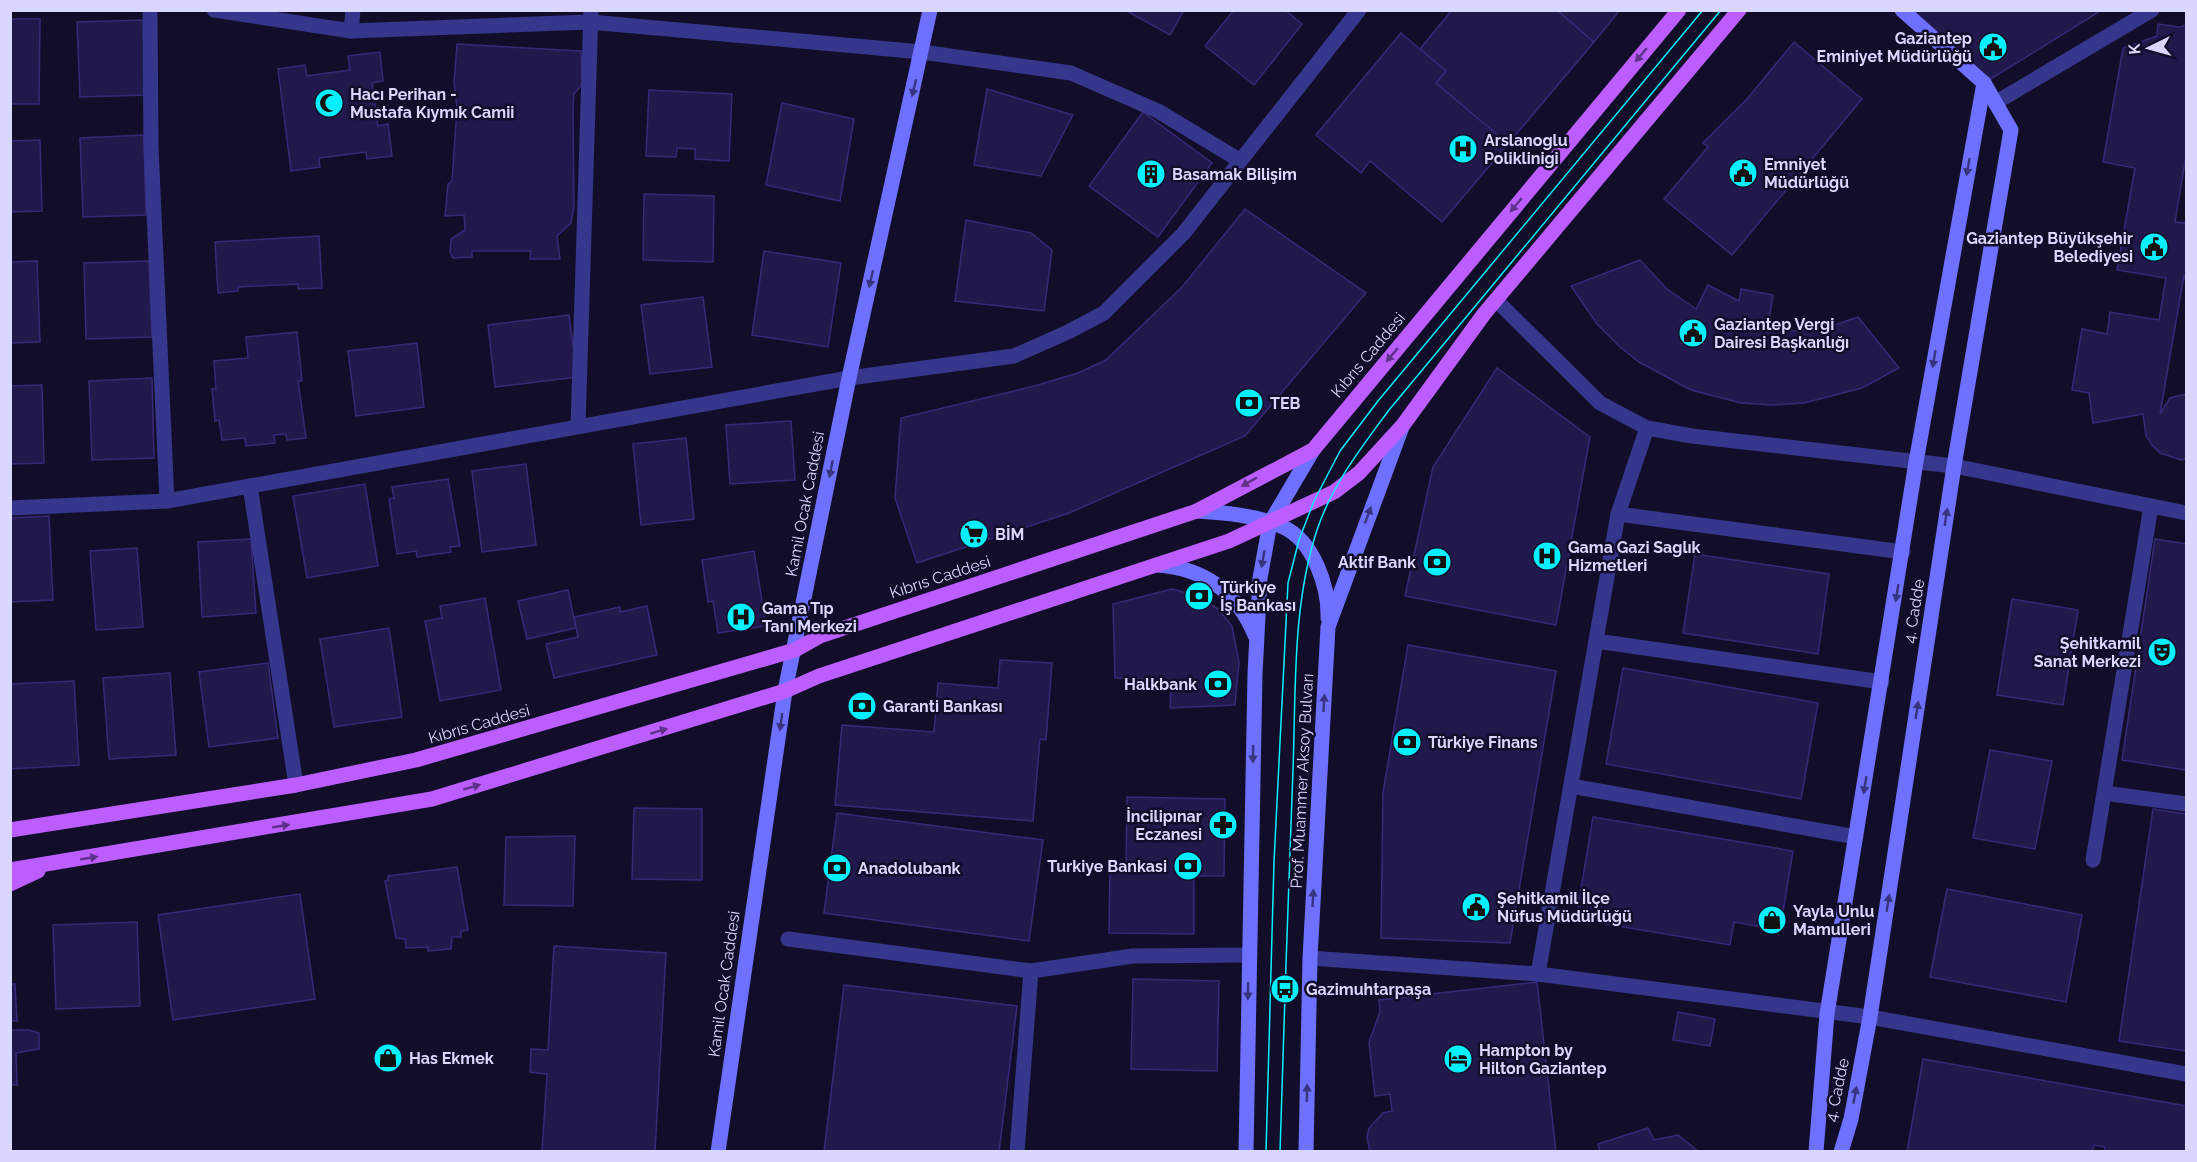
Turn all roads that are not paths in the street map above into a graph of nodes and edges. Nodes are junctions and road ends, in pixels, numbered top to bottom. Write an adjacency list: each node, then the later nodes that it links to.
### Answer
1 (150, 10): 25 (street)
2 (214, 10): 11 (street)
3 (353, 10): 11 (street)
4 (930, 10): 12 (street, Kamil Ocak Caddesi)
5 (1359, 10): 15 (street)
6 (1679, 10): 21 (main road, Kıbrıs Caddesi, one-way to 21)
7 (1739, 10): 16 (main road)
8 (1902, 10): 13 (street, 4. Cadde)
9 (2152, 10): 14 (street)
10 (591, 16): 11 (street); 12 (street); 19 (street)
11 (351, 31)
12 (922, 52): 15 (street); 17 (street, Kamil Ocak Caddesi, one-way to 17)
13 (1984, 83): 14 (street, 4. Cadde); 22 (street, one-way to 22)
14 (1995, 103): 23 (street, 4. Cadde)
15 (1239, 160): 17 (street)
16 (1496, 300): 18 (main road); 20 (street)
17 (849, 378): 19 (street); 37 (street, Kamil Ocak Caddesi, one-way to 37)
18 (1402, 425): 31 (main road); 34 (street, Prof. Muammer Aksoy Bulvarı, one-way to 18)
19 (578, 426): 24 (street)
20 (1647, 428): 22 (street); 30 (street)
21 (1313, 450): 28 (main road, Kıbrıs Caddesi, one-way to 28); 31 (street)
22 (1916, 462): 23 (street); 32 (street)
23 (1954, 466): 26 (street); 58 (street, 4. Cadde, one-way to 23)
24 (250, 486): 25 (street); 40 (street)
25 (167, 501): 27 (street)
26 (2151, 506): 29 (street); 42 (street)
27 (10, 508)
28 (1197, 511): 31 (street); 37 (main road, Kıbrıs Caddesi)
29 (2187, 513)
30 (1618, 514): 32 (street); 36 (street)
31 (1270, 523): 33 (main road); 34 (street); 35 (street, one-way to 35)
32 (1903, 552): 38 (street, one-way to 38)
33 (1157, 565): 35 (street); 39 (main road)
34 (1328, 627): 54 (street, Prof. Muammer Aksoy Bulvarı, one-way to 34)
35 (1256, 636): 53 (street, one-way to 53)
36 (1596, 641): 38 (street); 41 (street)
37 (795, 650): 39 (street, Kamil Ocak Caddesi); 40 (main road, Kıbrıs Caddesi)
38 (1882, 682): 47 (street, one-way to 47)
39 (785, 691): 49 (main road, one-way to 39); 60 (street, Kamil Ocak Caddesi, one-way to 60)
40 (296, 784): 45 (main road, Kıbrıs Caddesi)
41 (1571, 786): 47 (street); 56 (street)
42 (2104, 793): 43 (street); 48 (street)
43 (2187, 804)
44 (10, 822): 45 (main road)
45 (49, 824): 46 (main road, Kıbrıs Caddesi)
46 (10, 830)
47 (1856, 837): 57 (street)
48 (2093, 860)
49 (53, 864): 50 (main road); 51 (main road)
50 (10, 870)
51 (10, 884)
52 (788, 939): 55 (street)
53 (1249, 955): 55 (street); 62 (street, one-way to 62)
54 (1310, 958): 56 (street); 63 (street, Prof. Muammer Aksoy Bulvarı, one-way to 54)
55 (1031, 971): 61 (street)
56 (1538, 974): 57 (street)
57 (1827, 1014): 58 (street); 64 (street)
58 (1870, 1017): 59 (street); 65 (street, 4. Cadde, one-way to 58)
59 (2187, 1074)
60 (718, 1152)
61 (1017, 1152)
62 (1246, 1152)
63 (1306, 1152)
64 (1816, 1152)
65 (1841, 1152)

